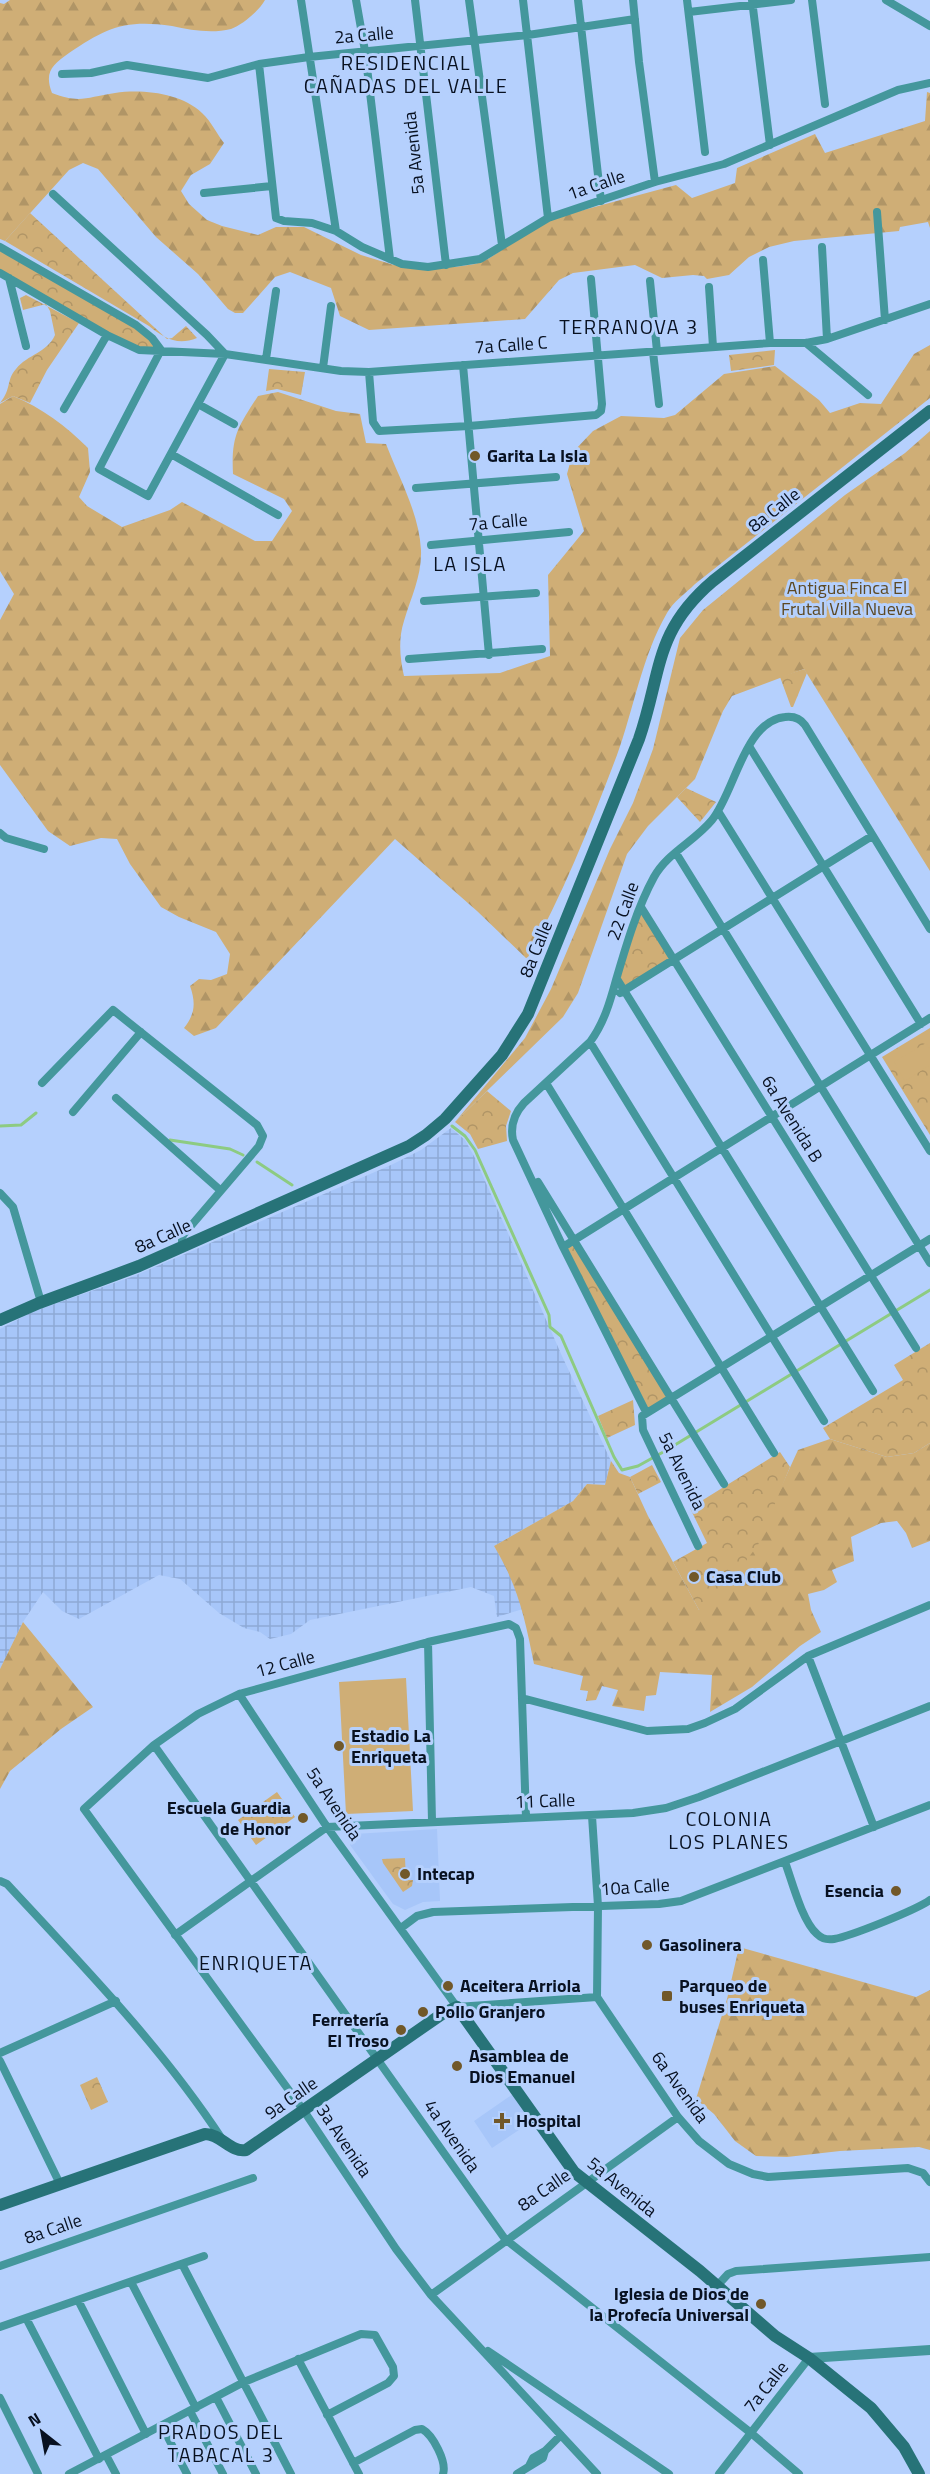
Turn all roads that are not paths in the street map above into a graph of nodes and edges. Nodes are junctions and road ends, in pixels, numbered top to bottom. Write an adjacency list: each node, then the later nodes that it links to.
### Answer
1 (301, 0): 21 (street)
2 (356, 0): 20 (street)
3 (415, 0): 19 (street, 5a Avenida)
4 (469, 0): 18 (street)
5 (523, 0): 17 (street)
6 (578, 0): 15 (street)
7 (633, 0): 14 (street)
8 (687, 0): 13 (street)
9 (791, 0): 12 (street)
10 (812, 0): 25 (street)
11 (886, 0): 16 (street)
12 (752, 3): 13 (street); 26 (street)
13 (689, 12): 27 (street)
14 (635, 19): 15 (street, 2a Calle); 28 (street)
15 (582, 26): 17 (street, 2a Calle); 32 (street)
16 (930, 26)
17 (528, 35): 18 (street, 2a Calle); 34 (street)
18 (476, 40): 19 (street, 2a Calle); 36 (street)
19 (421, 47): 20 (street, 2a Calle); 41 (street, 5a Avenida)
20 (365, 51): 21 (street, 2a Calle); 39 (street)
21 (309, 57): 22 (street, 2a Calle); 35 (street)
22 (259, 64): 23 (street, 2a Calle); 29 (street)
23 (62, 74)
24 (930, 83): 26 (street, 1a Calle)
25 (825, 104)
26 (770, 145): 28 (street, 1a Calle)
27 (705, 152)
28 (655, 182): 32 (street, 1a Calle)
29 (272, 186): 30 (street); 35 (street, 1a Calle)
30 (204, 193)
31 (52, 194): 59 (street)
32 (601, 201): 34 (street, 1a Calle)
33 (877, 212): 50 (street)
34 (548, 218): 36 (street, 1a Calle)
35 (336, 231): 39 (street, 1a Calle)
36 (502, 245): 41 (street, 1a Calle)
37 (0, 247): 57 (street)
38 (822, 247): 52 (street)
39 (390, 259): 41 (street, 1a Calle)
40 (763, 260): 53 (street)
41 (446, 265)
42 (0, 273): 43 (street, 7a Calle C)
43 (9, 278): 51 (street, 7a Calle C); 55 (street)
44 (591, 279): 60 (street)
45 (650, 281): 58 (street)
46 (709, 287): 56 (street)
47 (276, 291): 61 (street)
48 (930, 304): 50 (street, 7a Calle C)
49 (331, 306): 63 (street)
50 (885, 320): 52 (street, 7a Calle C)
51 (107, 335): 57 (street, 7a Calle C); 68 (street)
52 (827, 339): 54 (street, 7a Calle C)
53 (770, 343): 54 (street, 7a Calle C); 56 (street, 7a Calle C)
54 (806, 343): 65 (street)
55 (26, 346)
56 (713, 347): 58 (street, 7a Calle C)
57 (161, 350): 59 (street, 7a Calle C); 72 (street)
58 (655, 351): 60 (street, 7a Calle C); 67 (street)
59 (225, 354): 61 (street, 7a Calle C); 66 (street)
60 (598, 356): 62 (street, 7a Calle C); 71 (street)
61 (266, 358): 63 (street, 7a Calle C)
62 (463, 365): 64 (street, 7a Calle C); 71 (street)
63 (323, 368): 64 (street, 7a Calle C)
64 (369, 372): 71 (street)
65 (868, 395)
66 (198, 404): 70 (street); 72 (street)
67 (659, 404)
68 (64, 409)
69 (930, 411): 121 (main road, 8a Calle)
70 (234, 424)
71 (470, 426): 74 (street)
72 (171, 454): 76 (street)
73 (556, 477): 74 (street)
74 (475, 483): 75 (street); 78 (street)
75 (416, 488)
76 (278, 515)
77 (569, 532): 78 (street, 7a Calle)
78 (479, 541): 79 (street, 7a Calle); 81 (street)
79 (431, 545)
80 (536, 593): 81 (street)
81 (484, 597): 82 (street); 84 (street)
82 (424, 601)
83 (542, 649): 84 (street)
84 (489, 654): 85 (street)
85 (409, 659)
86 (749, 746): 87 (street, 22 Calle); 89 (street, 22 Calle); 92 (street)
87 (718, 811): 91 (street, 22 Calle); 93 (street)
88 (0, 833): 90 (street)
89 (872, 836): 92 (street); 96 (street)
90 (45, 849)
91 (676, 853): 94 (street, 22 Calle); 95 (street)
92 (822, 866): 93 (street); 102 (street)
93 (771, 897): 95 (street); 105 (street)
94 (641, 907): 97 (street, 6a Avenida B); 98 (street, 22 Calle)
95 (722, 928): 97 (street); 108 (street)
96 (930, 929)
97 (672, 959): 99 (street); 111 (street, 6a Avenida B)
98 (616, 979): 99 (street); 100 (street, 22 Calle)
99 (624, 990): 100 (street); 113 (street)
100 (612, 998): 104 (street, 22 Calle)
101 (930, 1018): 102 (street)
102 (921, 1024): 105 (street)
103 (141, 1032): 106 (street); 110 (street); 116 (street)
104 (590, 1042): 107 (street, 22 Calle); 115 (street)
105 (871, 1055): 108 (street); 114 (street)
106 (42, 1083)
107 (546, 1083): 112 (street, 22 Calle); 118 (street)
108 (820, 1087): 111 (street); 122 (street)
109 (116, 1098): 116 (street)
110 (73, 1112)
111 (772, 1117): 113 (street); 125 (street, 6a Avenida B)
112 (517, 1148): 120 (street); 123 (street)
113 (722, 1148): 115 (street); 127 (street)
114 (930, 1151)
115 (673, 1179): 118 (street); 129 (street)
116 (220, 1190): 121 (street)
117 (0, 1193): 126 (street)
118 (625, 1209): 120 (street); 131 (street)
119 (930, 1239): 122 (street)
120 (574, 1241): 123 (street); 133 (street)
121 (182, 1246): 126 (main road, 8a Calle)
122 (919, 1246): 124 (street); 125 (street)
123 (563, 1248): 134 (street)
124 (930, 1263)
125 (870, 1275): 127 (street); 130 (street, 6a Avenida B)
126 (41, 1302): 128 (main road, 8a Calle)
127 (820, 1306): 129 (street); 132 (street)
128 (0, 1320)
129 (771, 1336): 131 (street); 135 (street)
130 (916, 1348)
131 (722, 1366): 133 (street); 136 (street)
132 (873, 1391)
133 (672, 1397): 134 (street); 137 (street)
134 (646, 1412): 138 (street, 5a Avenida)
135 (824, 1421)
136 (774, 1453)
137 (724, 1485)
138 (698, 1546)
139 (930, 1605): 141 (street)
140 (428, 1642): 142 (street, 12 Calle); 143 (street, 12 Calle); 151 (street)
141 (808, 1656): 143 (street); 145 (street)
142 (239, 1694): 146 (street, 12 Calle); 152 (street, 5a Avenida)
143 (522, 1698): 150 (street)
144 (930, 1706): 145 (street, 11 Calle)
145 (842, 1742): 149 (street, 11 Calle); 153 (street)
146 (154, 1745): 148 (street, 12 Calle); 156 (street, 4a Avenida)
147 (930, 1805): 153 (street, 10a Calle)
148 (84, 1809): 160 (street, 3a Avenida)
149 (592, 1816): 150 (street, 11 Calle); 158 (street)
150 (526, 1818): 151 (street, 11 Calle)
151 (432, 1821): 152 (street, 11 Calle)
152 (327, 1827): 156 (street); 159 (street, 5a Avenida)
153 (874, 1827): 154 (street, 10a Calle)
154 (785, 1862): 157 (street); 158 (street, 10a Calle)
155 (0, 1881): 162 (street)
156 (252, 1882): 160 (street); 165 (street, 4a Avenida)
157 (930, 1900)
158 (598, 1906): 159 (street, 10a Calle); 161 (street)
159 (401, 1928): 163 (street, 5a Avenida)
160 (175, 1935): 167 (street, 3a Avenida)
161 (597, 1996): 163 (street, 9a Calle); 168 (street, 6a Avenida)
162 (116, 2001): 164 (street); 169 (street)
163 (458, 2007): 165 (main road, 9a Calle); 172 (main road, 5a Avenida)
164 (0, 2053)
165 (378, 2058): 167 (main road, 9a Calle); 175 (street, 4a Avenida)
166 (0, 2061): 173 (street)
167 (304, 2111): 169 (main road, 9a Calle); 182 (street, 3a Avenida)
168 (678, 2117): 171 (street, 6a Avenida); 172 (street, 8a Calle)
169 (222, 2139): 173 (main road, 9a Calle)
170 (253, 2178): 179 (street, 8a Calle)
171 (930, 2182)
172 (585, 2183): 175 (street, 8a Calle); 181 (main road, 5a Avenida)
173 (60, 2184): 174 (main road, 9a Calle)
174 (0, 2205)
175 (505, 2239): 182 (street, 8a Calle); 196 (street, 4a Avenida)
176 (204, 2256): 178 (street)
177 (930, 2257): 181 (street)
178 (182, 2264): 180 (street); 190 (street)
179 (0, 2266)
180 (131, 2282): 183 (street); 193 (street)
181 (717, 2286): 188 (main road, 5a Avenida)
182 (431, 2295): 186 (street, 3a Avenida)
183 (78, 2300): 184 (street); 197 (street)
184 (26, 2318): 185 (street); 199 (street)
185 (0, 2327)
186 (479, 2344): 198 (street, 3a Avenida); 212 (street)
187 (930, 2350): 188 (street, 7a Calle)
188 (809, 2358): 196 (street, 7a Calle); 215 (main road, 5a Avenida)
189 (298, 2359): 190 (street); 194 (street); 194 (street)
190 (244, 2382): 191 (street); 207 (street)
191 (216, 2397): 193 (street); 206 (street)
192 (0, 2398): 202 (street)
193 (193, 2410): 195 (street); 205 (street)
194 (327, 2415): 200 (street)
195 (162, 2426): 197 (street); 204 (street)
196 (751, 2433): 213 (street, 7a Calle); 214 (street, 4a Avenida)
197 (146, 2434): 199 (street)
198 (561, 2435): 210 (street); 211 (street, 3a Avenida)
199 (102, 2457): 201 (street); 203 (street)
200 (353, 2463): 208 (street); 209 (street)
201 (75, 2473)
202 (38, 2474)
203 (116, 2474)
204 (187, 2474)
205 (223, 2474)
206 (256, 2474)
207 (291, 2474)
208 (358, 2474)
209 (442, 2474)
210 (518, 2474)
211 (597, 2474)
212 (669, 2474)
213 (719, 2474)
214 (799, 2474)
215 (919, 2474)

